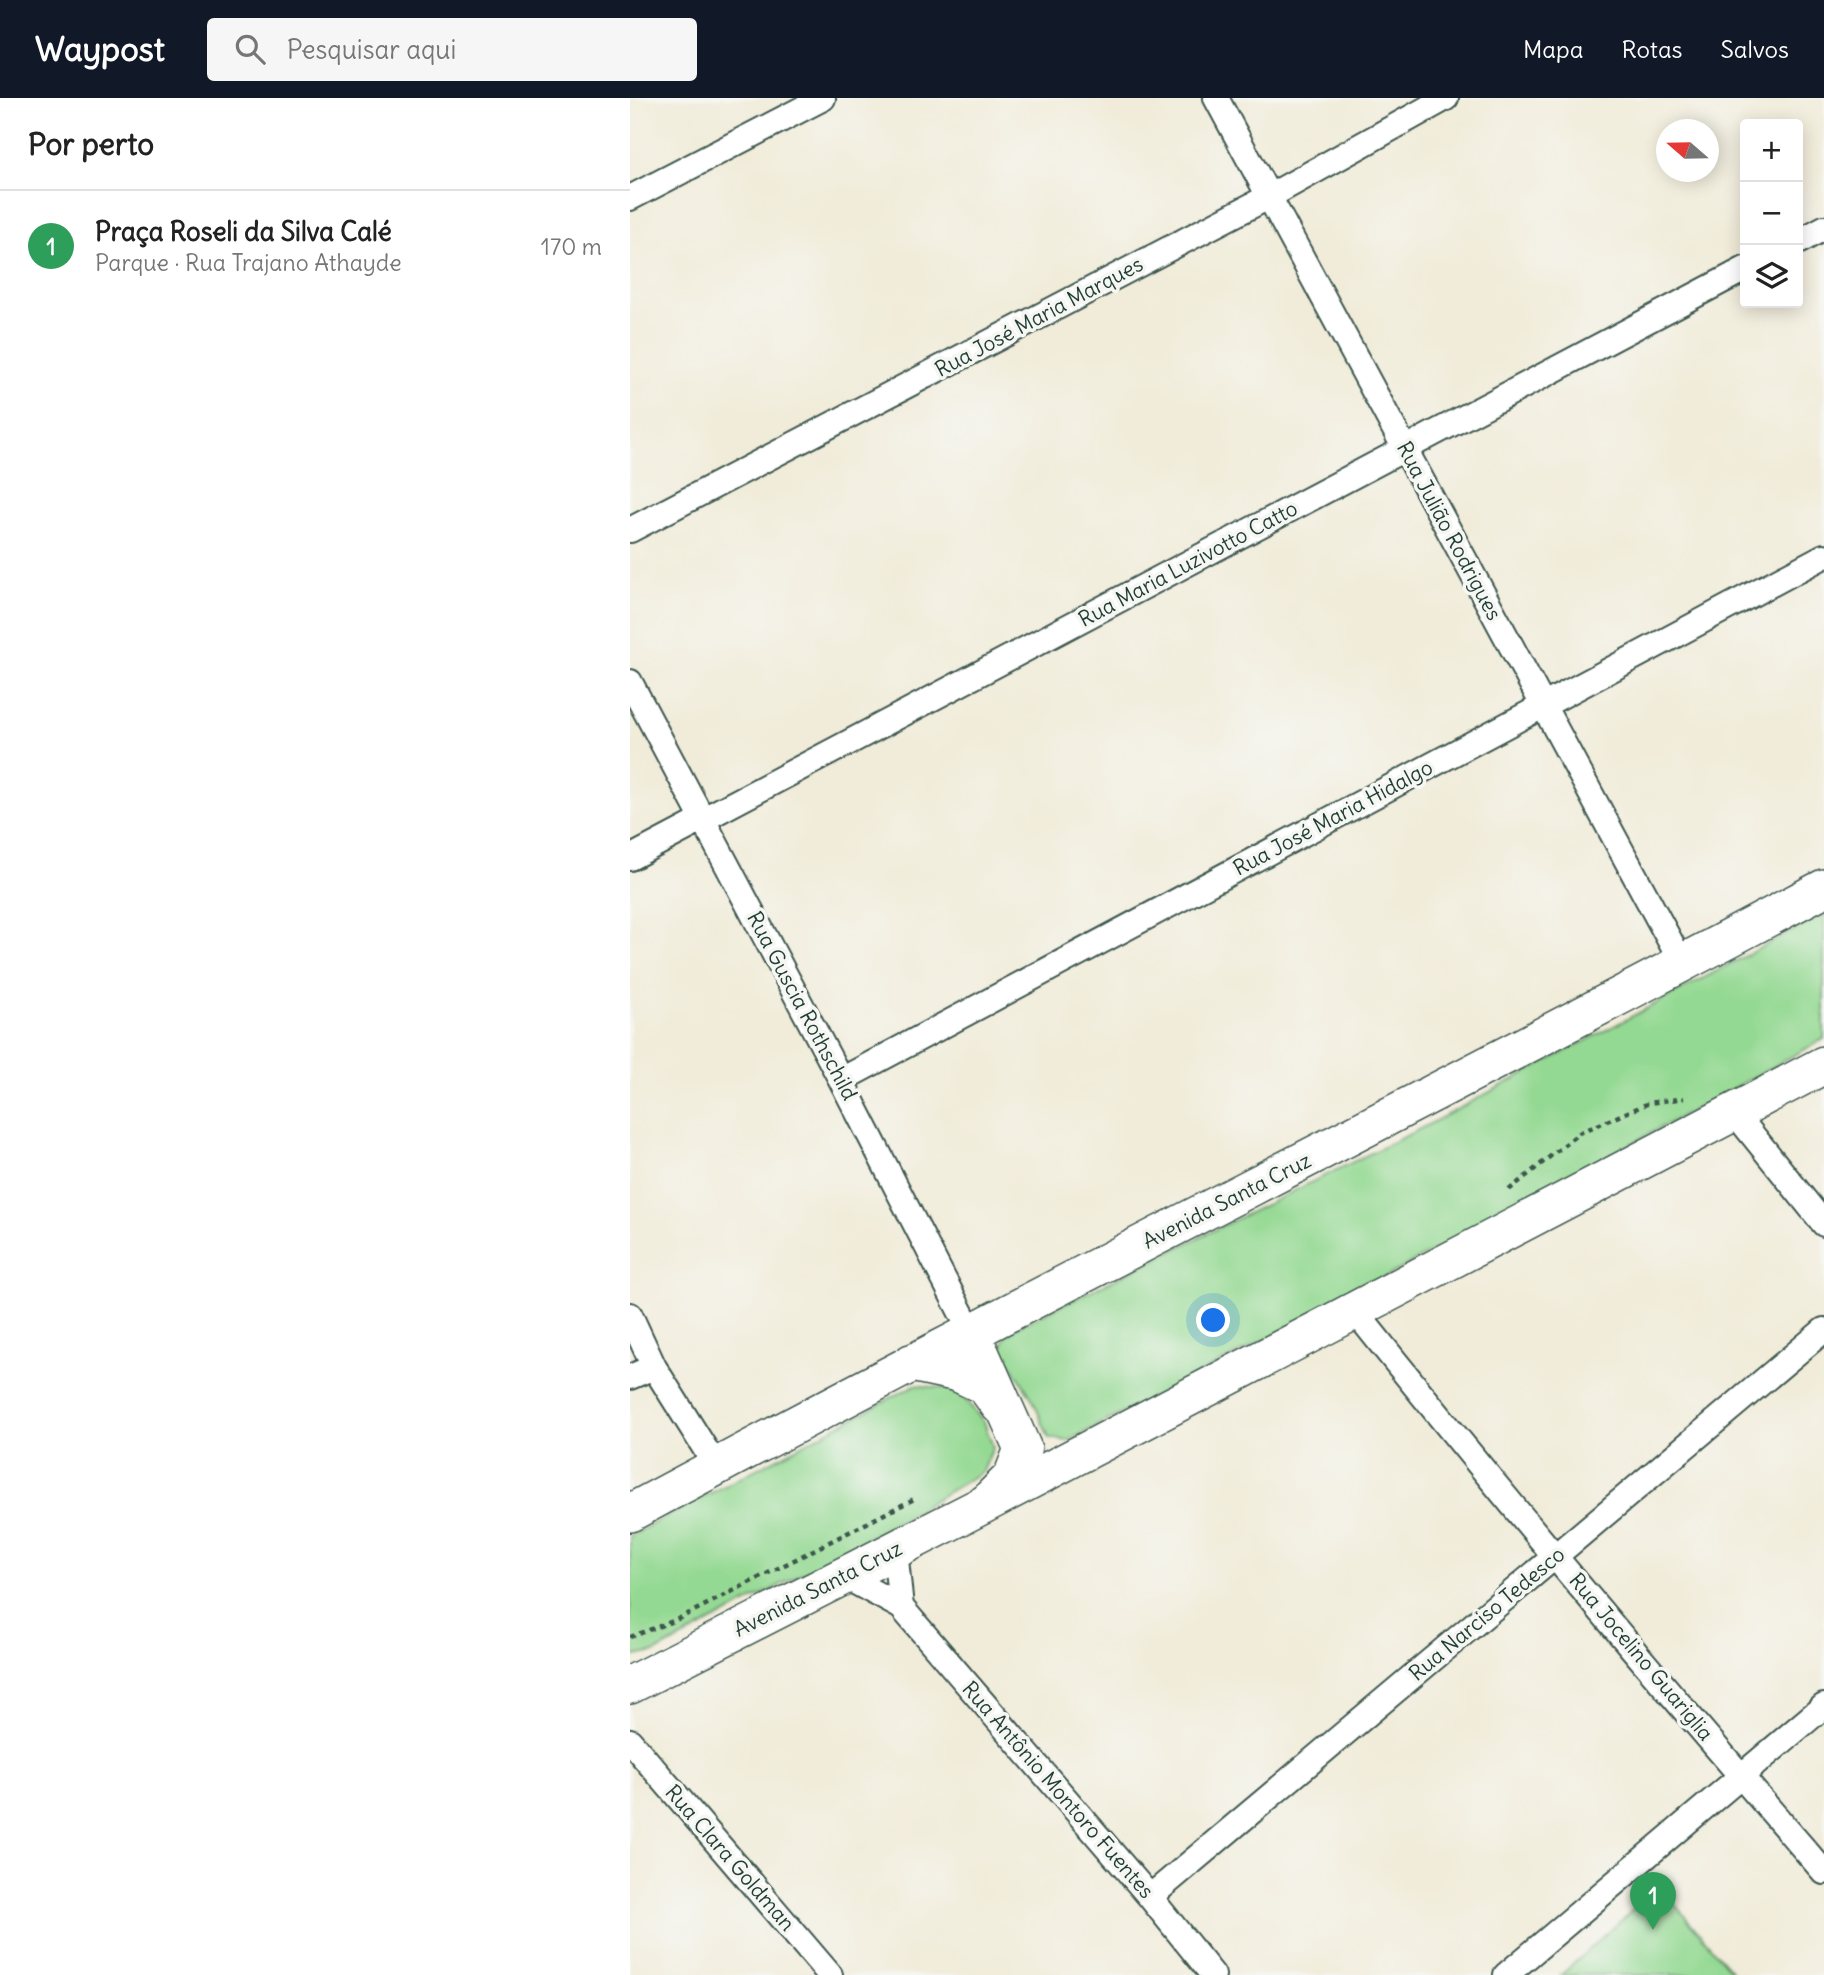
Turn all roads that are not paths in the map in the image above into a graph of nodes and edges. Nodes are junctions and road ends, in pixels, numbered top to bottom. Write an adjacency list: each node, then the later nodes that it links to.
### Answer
1 (823, 98): 5 (street)
2 (1216, 98): 4 (street, Rua Julião Rodrigues)
3 (1446, 98): 4 (street, Rua José Maria Marques)
4 (1270, 196): 9 (street, Rua Julião Rodrigues); 10 (street, Rua José Maria Marques)
5 (630, 198)
6 (1824, 228): 7 (street)
7 (1803, 239)
8 (1740, 272): 9 (street, Rua Maria Luzivotto Catto)
9 (1405, 450): 13 (street, Rua Julião Rodrigues); 14 (street, Rua Maria Luzivotto Catto)
10 (630, 530)
11 (1824, 556): 13 (street, Rua José Maria Hidalgo)
12 (630, 682): 14 (street, Rua Guscia Rothschild)
13 (1544, 706): 17 (street, Rua Julião Rodrigues); 19 (street, Rua José Maria Hidalgo)
14 (702, 821): 15 (street, Rua Maria Luzivotto Catto); 19 (street, Rua Guscia Rothschild)
15 (630, 858)
16 (1824, 888): 17 (main road, Avenida Santa Cruz)
17 (1683, 965): 25 (main road, Avenida Santa Cruz)
18 (1824, 1065): 20 (main road, Avenida Santa Cruz)
19 (841, 1080): 25 (street, Rua Guscia Rothschild)
20 (1734, 1112): 21 (street); 22 (main road, Avenida Santa Cruz)
21 (1824, 1224)
22 (1355, 1311): 31 (main road, Avenida Santa Cruz); 34 (street, Rua Jocelino Guariglia)
23 (630, 1315): 27 (street)
24 (1824, 1330): 34 (street, Rua Narciso Tedesco)
25 (971, 1332): 26 (main road, Avenida Santa Cruz); 29 (main road)
26 (912, 1363): 29 (main road); 30 (main road, Avenida Santa Cruz)
27 (654, 1367): 28 (street); 30 (street)
28 (630, 1377)
29 (1023, 1449): 31 (main road)
30 (716, 1466): 32 (main road, Avenida Santa Cruz)
31 (983, 1506): 33 (main road, Avenida Santa Cruz)
32 (630, 1513)
33 (895, 1550): 35 (main road, Avenida Santa Cruz); 36 (street)
34 (1556, 1556): 40 (street, Rua Jocelino Guariglia); 42 (street, Rua Narciso Tedesco)
35 (844, 1576): 36 (street, Rua Antônio Montoro Fuentes); 37 (main road, Avenida Santa Cruz)
36 (901, 1607): 42 (street, Rua Antônio Montoro Fuentes)
37 (634, 1680)
38 (1824, 1706): 40 (street)
39 (630, 1741): 43 (street, Rua Clara Goldman)
40 (1740, 1776): 41 (street, Rua Jocelino Guariglia); 45 (street)
41 (1824, 1872)
42 (1150, 1897): 44 (street, Rua Antônio Montoro Fuentes)
43 (830, 1975)
44 (1213, 1975)
45 (1506, 1975)

